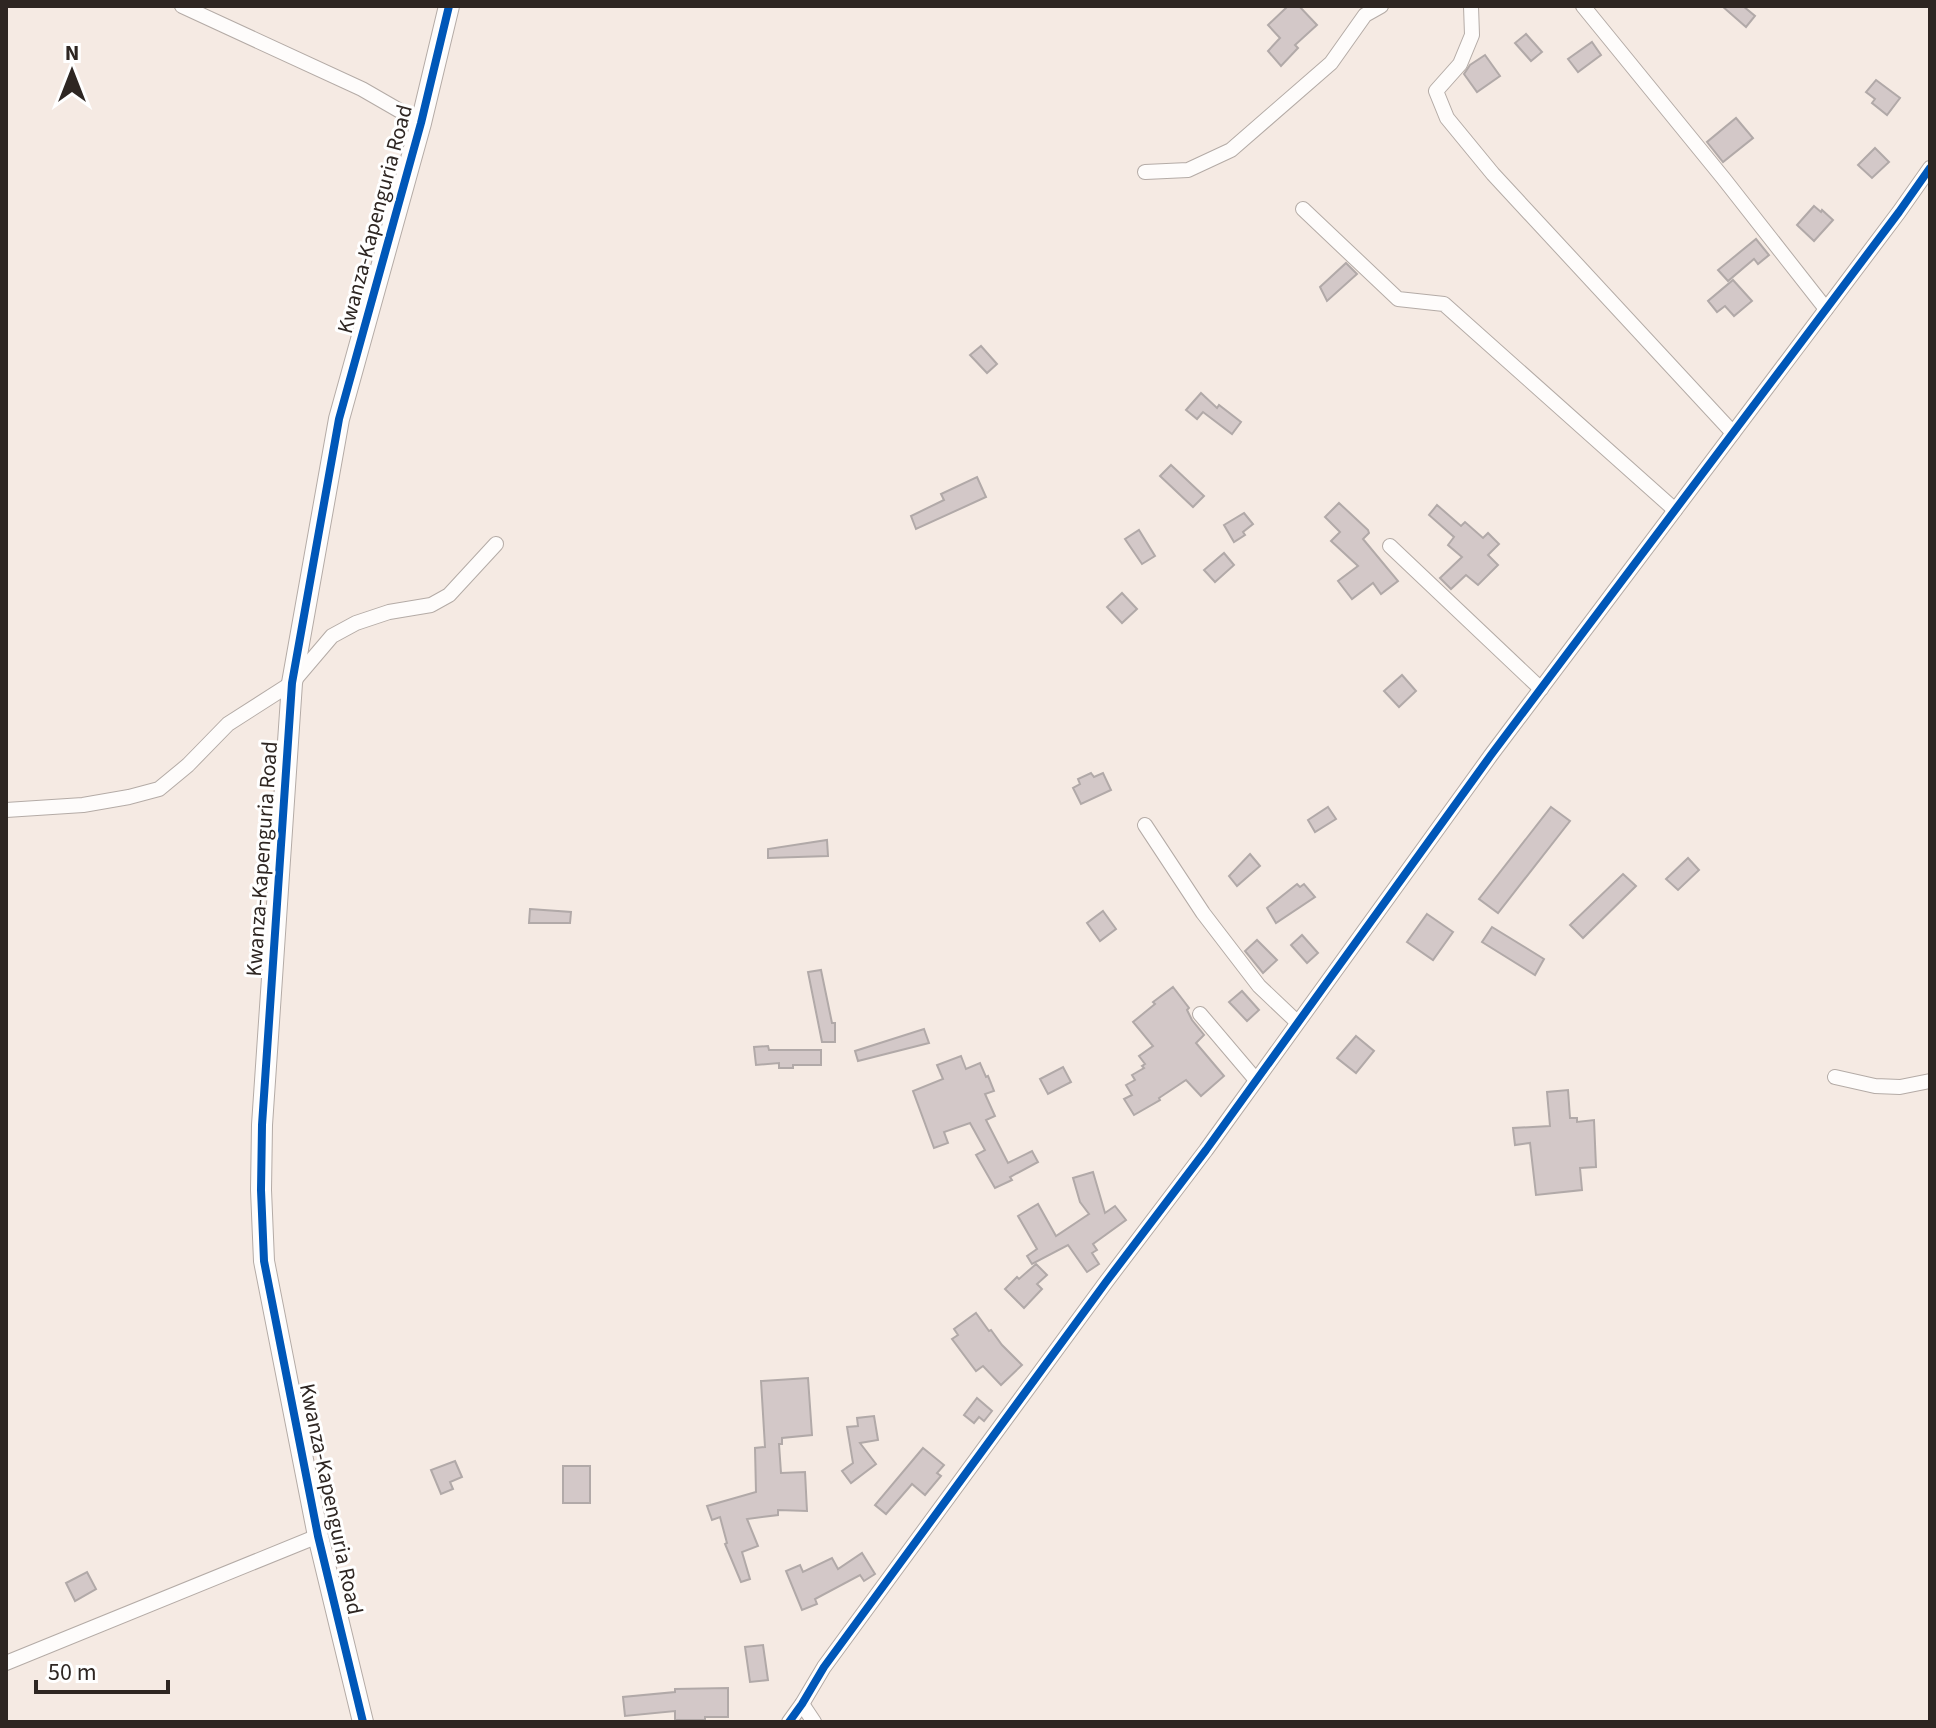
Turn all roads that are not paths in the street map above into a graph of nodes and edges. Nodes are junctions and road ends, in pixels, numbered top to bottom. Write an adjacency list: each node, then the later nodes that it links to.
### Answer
1 (182, 6): 6 (street)
2 (449, 6): 6 (street, Kwanza-Kapenguria Road)
3 (1381, 6): 8 (street)
4 (1471, 6): 11 (street)
5 (1583, 6): 10 (street)
6 (421, 123): 15 (street, Kwanza-Kapenguria Road)
7 (1930, 168): 10 (street)
8 (1145, 172)
9 (1303, 209): 12 (street)
10 (1826, 309): 11 (street)
11 (1733, 433): 12 (street)
12 (1675, 510): 16 (street)
13 (496, 544): 15 (street)
14 (1390, 546): 16 (street)
15 (292, 683): 17 (street); 24 (street, Kwanza-Kapenguria Road)
16 (1541, 689): 20 (street)
17 (6, 810)
18 (1145, 825): 20 (street)
19 (1200, 1014): 22 (street)
20 (1297, 1022): 22 (street)
21 (1835, 1077): 23 (street)
22 (1256, 1080): 26 (street)
23 (1930, 1081)
24 (318, 1536): 25 (street); 27 (street, Kwanza-Kapenguria Road)
25 (6, 1663)
26 (802, 1704): 28 (street); 29 (street)
27 (363, 1722)
28 (789, 1722)
29 (814, 1722)

